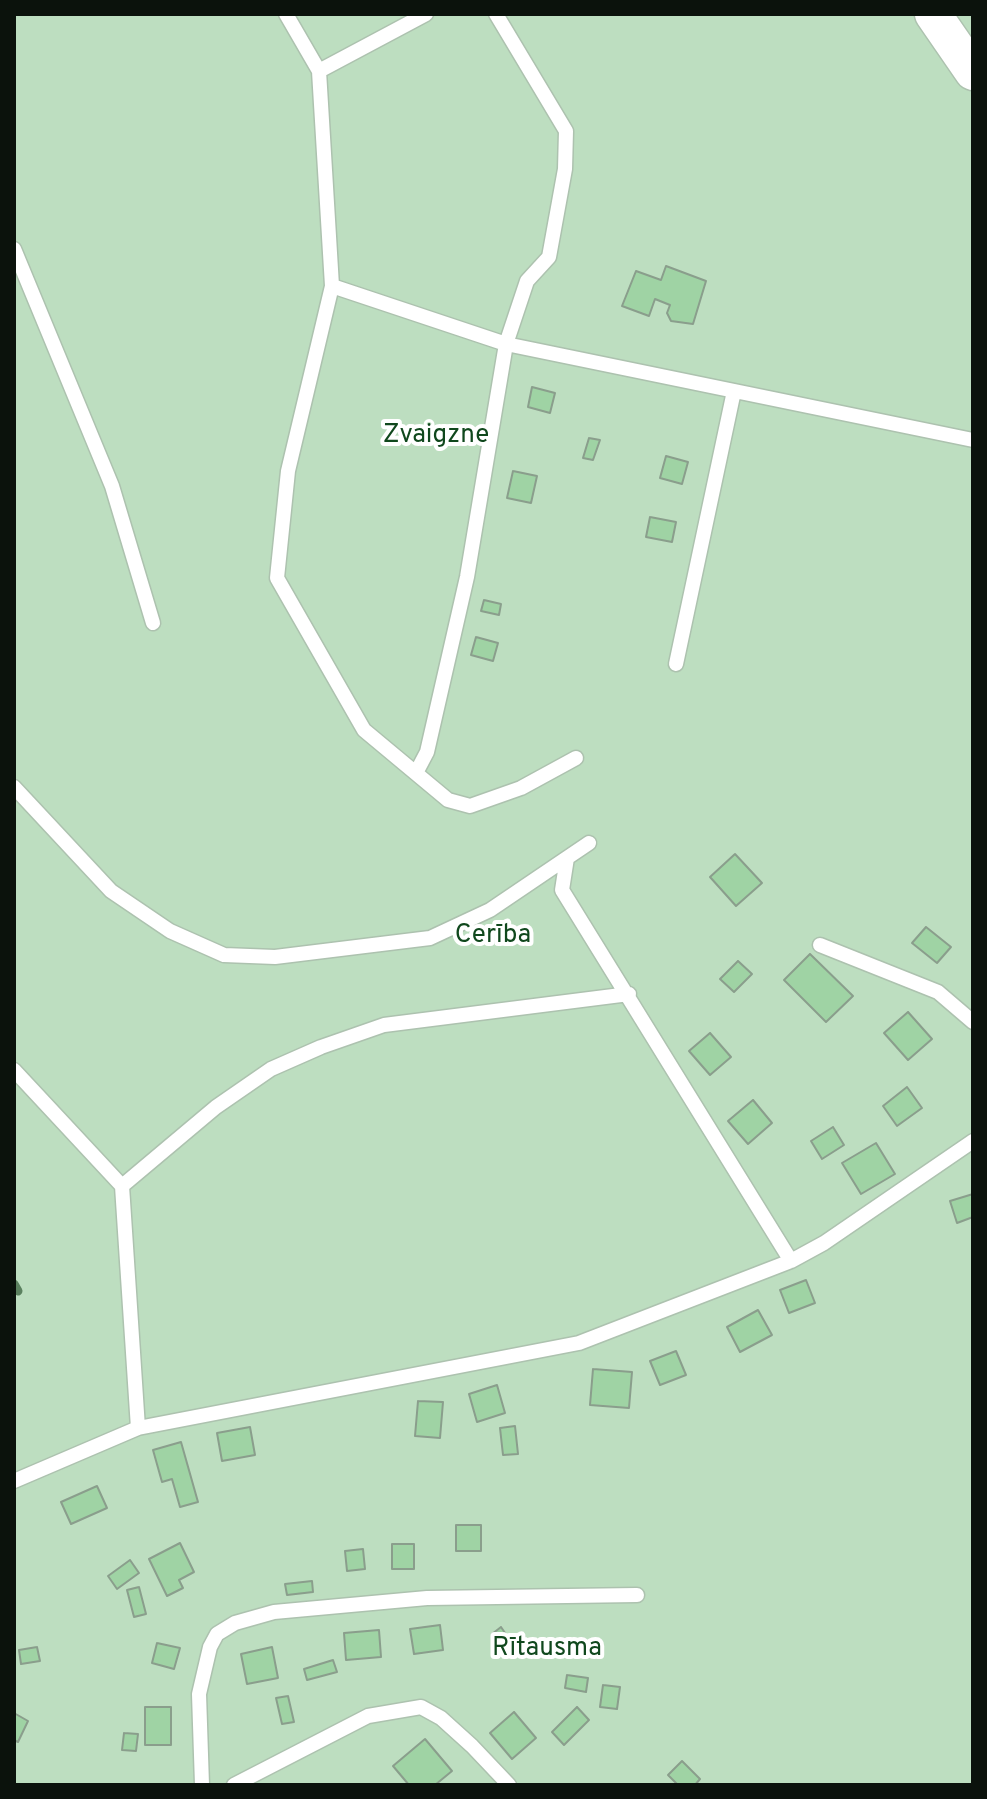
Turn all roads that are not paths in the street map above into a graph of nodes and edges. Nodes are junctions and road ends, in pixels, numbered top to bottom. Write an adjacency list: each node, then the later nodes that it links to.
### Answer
1 (286, 14): 5 (lane)
2 (426, 14): 5 (lane)
3 (496, 14): 9 (lane)
4 (933, 14): 6 (street)
5 (319, 71): 8 (lane)
6 (973, 72)
7 (14, 249): 12 (lane)
8 (332, 286): 9 (lane); 15 (lane)
9 (506, 344): 10 (lane); 15 (lane)
10 (734, 391): 11 (lane); 13 (lane)
11 (973, 440)
12 (153, 623)
13 (676, 664)
14 (576, 758): 15 (lane)
15 (417, 771)
16 (14, 787): 18 (lane)
17 (589, 843): 18 (lane)
18 (567, 858): 20 (lane)
19 (820, 945): 21 (lane)
20 (629, 994): 24 (lane); 25 (lane)
21 (973, 1022)
22 (14, 1070): 24 (lane)
23 (973, 1141): 25 (lane)
24 (122, 1186): 26 (lane)
25 (791, 1261): 26 (lane)
26 (138, 1428): 27 (lane)
27 (14, 1481)
28 (637, 1595): 29 (lane)
29 (202, 1785)
30 (234, 1785): 31 (lane)
31 (509, 1785)

